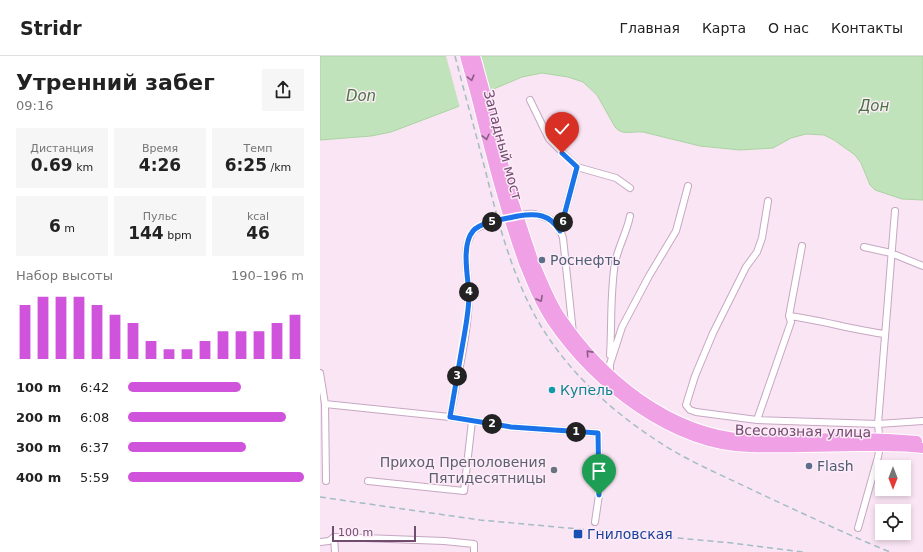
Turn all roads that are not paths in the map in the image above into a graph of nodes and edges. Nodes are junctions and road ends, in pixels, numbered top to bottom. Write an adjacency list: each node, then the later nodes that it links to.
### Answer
1 (465, 56): 14 (highway, Западный мост, one-way to 14, bridge)
2 (475, 56): 14 (highway, Западный мост, bridge)
3 (530, 100): 4 (street)
4 (577, 167): 6 (street); 10 (street)
5 (688, 186): 19 (street)
6 (630, 188)
7 (768, 201): 24 (street)
8 (895, 211): 13 (street)
9 (630, 216): 19 (street)
10 (560, 231): 17 (street); 23 (street)
11 (802, 246): 16 (street)
12 (864, 247): 13 (street)
13 (892, 253): 15 (street); 18 (street)
14 (528, 262): 17 (highway, Всесоюзная улица)
15 (923, 266)
16 (789, 316): 18 (street); 24 (street)
17 (567, 332): 21 (highway, Всесоюзная улица, one-way to 17); 28 (highway, Всесоюзная улица)
18 (885, 334): 27 (street)
19 (610, 364): 21 (street)
20 (320, 373): 22 (street)
21 (610, 376): 28 (highway, Всесоюзная улица)
22 (325, 404): 23 (street); 31 (street)
23 (450, 417): 25 (street)
24 (757, 420): 27 (street)
25 (472, 421): 32 (street); 33 (street)
26 (923, 422): 27 (street)
27 (878, 424): 28 (street)
28 (879, 442): 29 (highway, Всесоюзная улица); 30 (highway, Всесоюзная улица); 34 (street)
29 (923, 442)
30 (923, 448)
31 (326, 481)
32 (368, 482)
33 (595, 522)
34 (858, 528)
35 (334, 537): 36 (street); 37 (street); 38 (street)
36 (320, 542)
37 (474, 550)
38 (335, 552)

